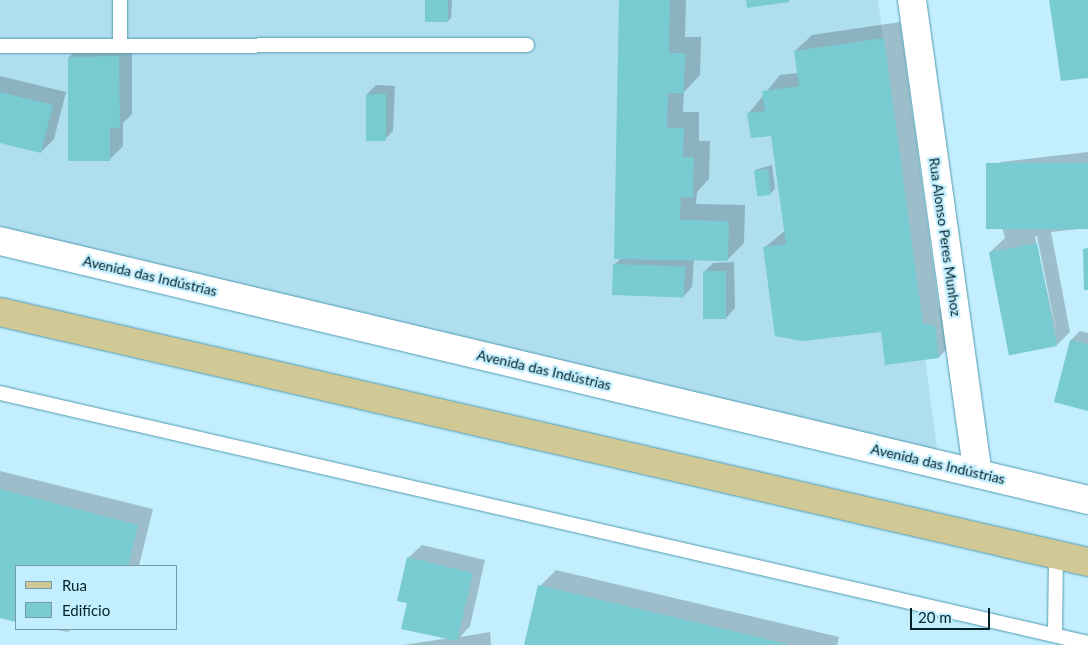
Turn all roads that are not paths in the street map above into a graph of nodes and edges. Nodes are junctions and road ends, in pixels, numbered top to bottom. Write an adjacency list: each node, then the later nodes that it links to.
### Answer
1 (120, 0): 3 (lane)
2 (912, 0): 9 (street, Rua Alonso Peres Munhoz)
3 (120, 43): 4 (lane); 5 (lane)
4 (527, 45)
5 (0, 46)
6 (0, 241): 9 (street, Avenida das Indústrias)
7 (0, 312): 11 (main road)
8 (0, 393): 13 (lane)
9 (978, 473): 10 (street, Avenida das Indústrias)
10 (1088, 500)
11 (1056, 554): 12 (main road); 13 (lane)
12 (1088, 562)
13 (1055, 635): 14 (lane)
14 (1088, 643)

